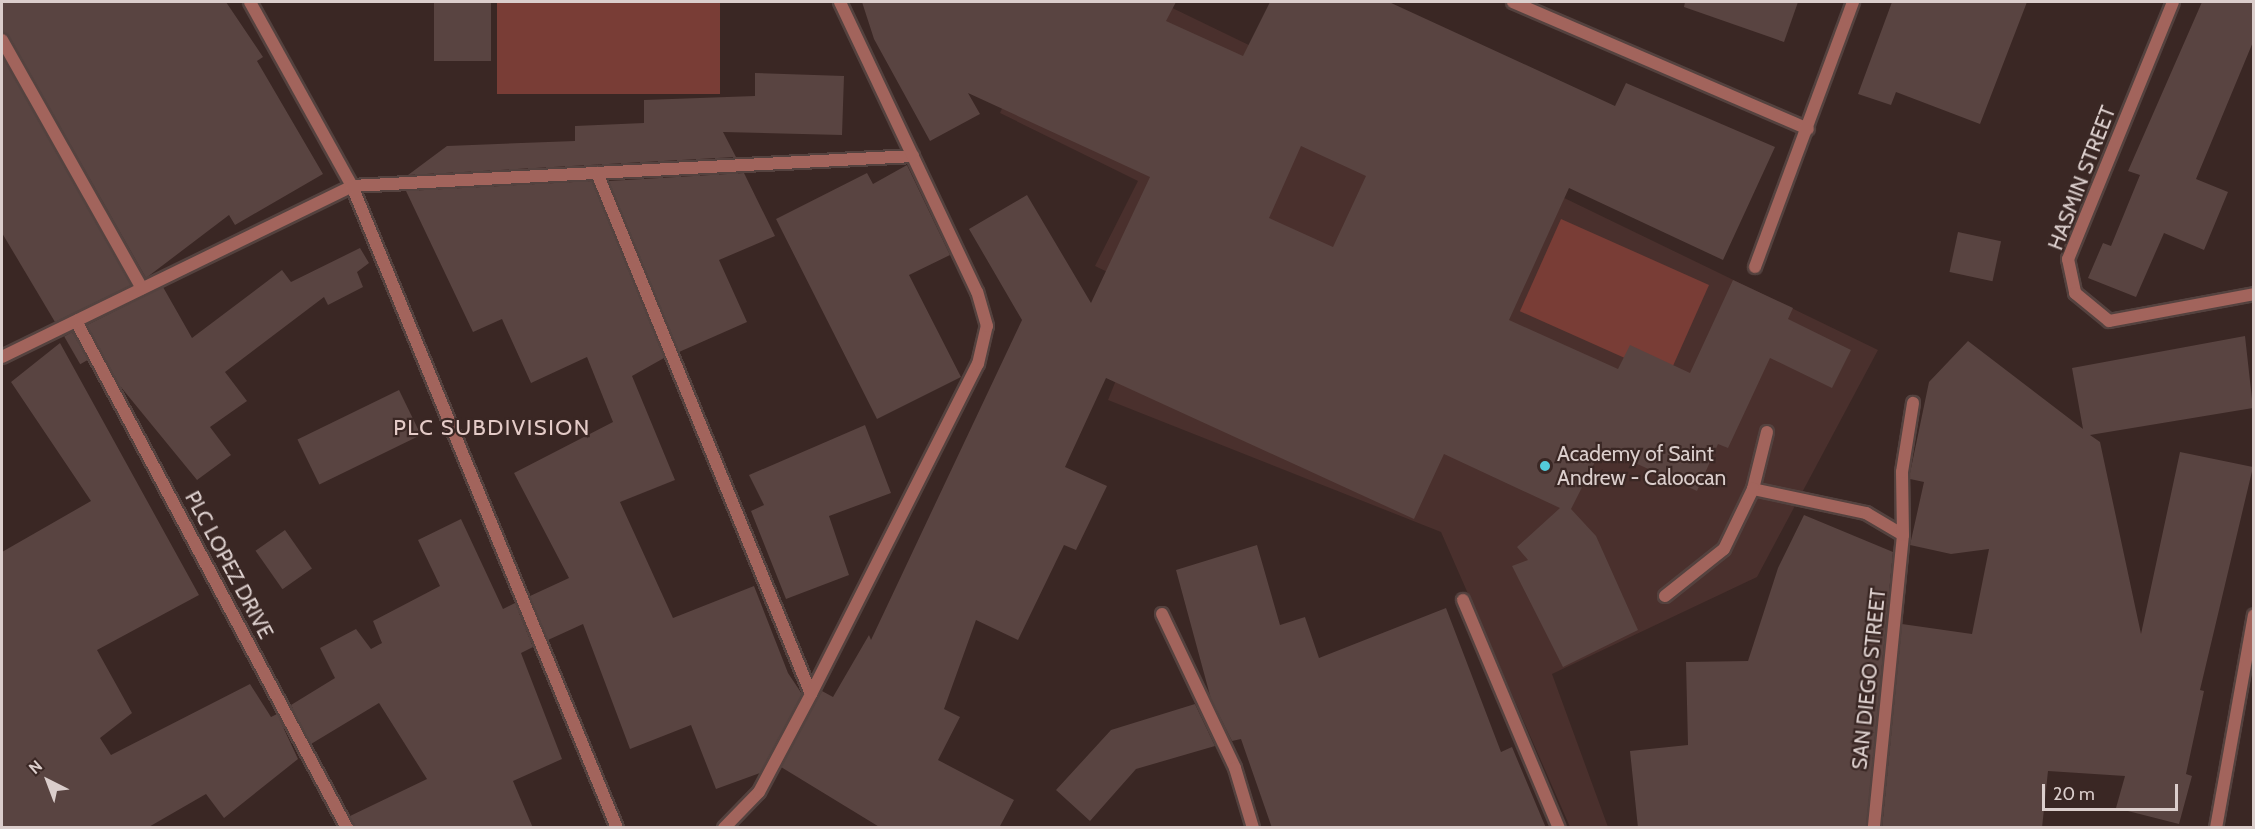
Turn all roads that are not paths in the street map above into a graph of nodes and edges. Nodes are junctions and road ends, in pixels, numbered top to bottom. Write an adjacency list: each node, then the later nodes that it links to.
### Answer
1 (250, 2): 10 (street)
2 (840, 2): 8 (street)
3 (1513, 2): 7 (street)
4 (1853, 2): 7 (street)
5 (2173, 2): 13 (street, HASMIN STREET)
6 (2, 40): 12 (street)
7 (1808, 129): 11 (street)
8 (913, 156): 9 (street); 24 (street)
9 (597, 173): 10 (street); 24 (street)
10 (352, 186): 12 (street); 26 (street)
11 (1755, 267)
12 (142, 288): 14 (street)
13 (2253, 294)
14 (76, 321): 15 (street); 25 (street, PLC LOPEZ DRIVE)
15 (2, 357)
16 (1913, 403): 19 (street, SAN DIEGO STREET)
17 (1767, 432): 18 (street)
18 (1753, 489): 19 (street); 20 (street)
19 (1903, 535): 30 (street, SAN DIEGO STREET)
20 (1665, 596)
21 (1463, 600): 29 (street)
22 (1162, 614): 28 (street)
23 (2253, 615): 31 (street)
24 (811, 694): 27 (street)
25 (347, 828)
26 (617, 828)
27 (724, 828)
28 (1253, 828)
29 (1559, 828)
30 (1875, 828)
31 (2216, 828)

